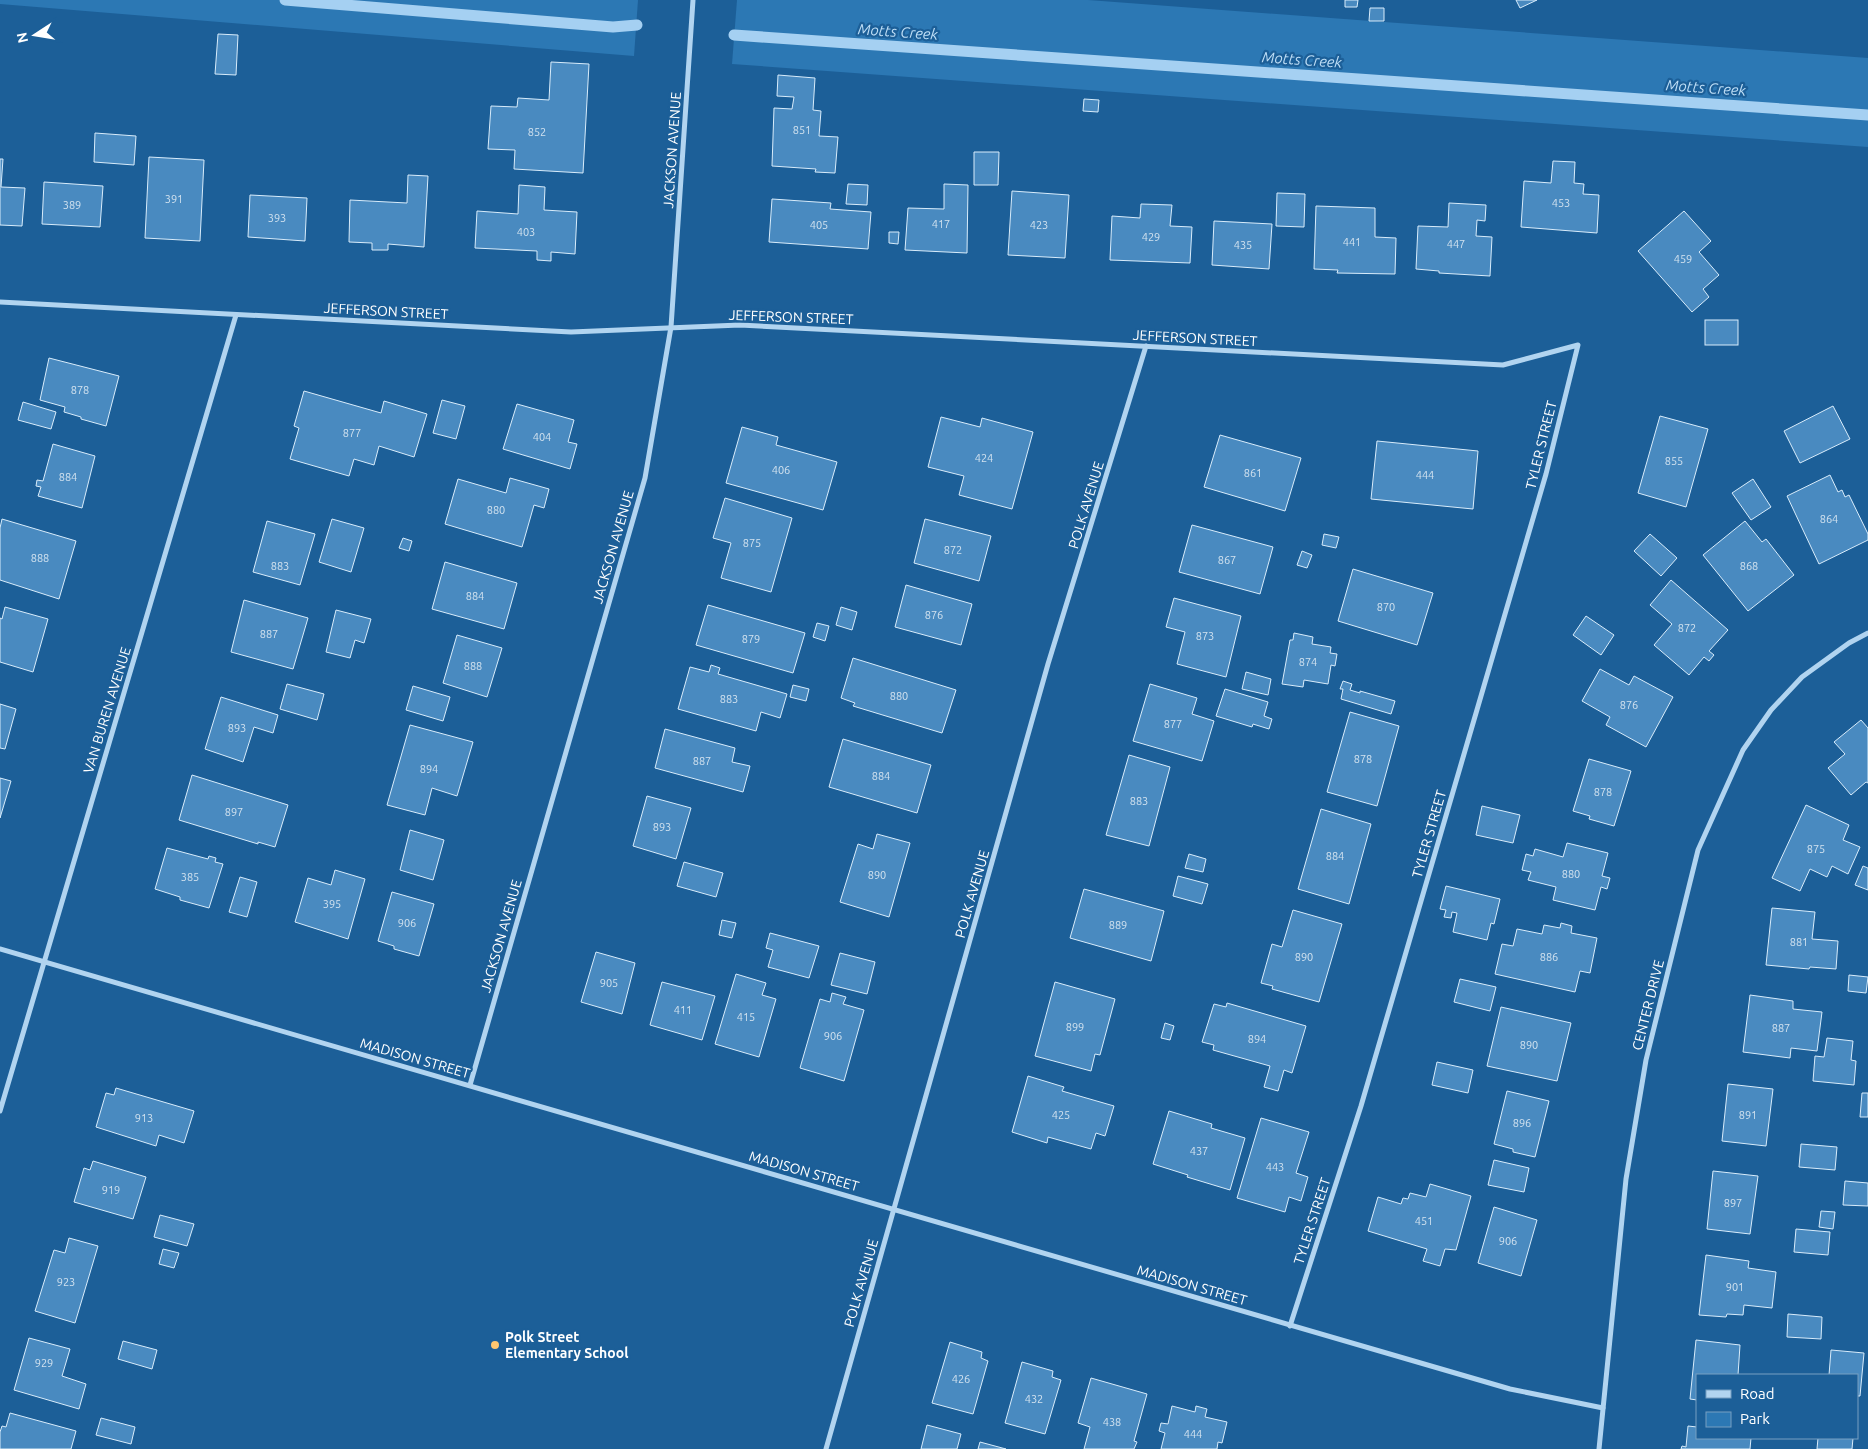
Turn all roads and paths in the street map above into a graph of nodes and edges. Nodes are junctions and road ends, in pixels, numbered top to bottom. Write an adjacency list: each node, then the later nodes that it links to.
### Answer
1 (693, 0): 4 (street, JACKSON AVENUE)
2 (0, 302): 3 (street, JEFFERSON STREET)
3 (236, 315): 4 (street, JEFFERSON STREET); 9 (street, VAN BUREN AVENUE)
4 (671, 328): 6 (street, JEFFERSON STREET); 10 (street, JACKSON AVENUE)
5 (1578, 345): 6 (street, JEFFERSON STREET); 13 (street, TYLER STREET)
6 (1146, 346): 12 (street, POLK AVENUE)
7 (1868, 633): 14 (street, CENTER DRIVE)
8 (0, 949): 9 (street, MADISON STREET)
9 (44, 962): 10 (street, MADISON STREET); 11 (street, VAN BUREN AVENUE)
10 (470, 1085): 12 (street, MADISON STREET)
11 (0, 1111)
12 (894, 1209): 13 (street, MADISON STREET); 15 (street, POLK AVENUE)
13 (1290, 1326): 14 (street, MADISON STREET)
14 (1603, 1408): 16 (street, CENTER DRIVE)
15 (826, 1449)
16 (1599, 1449)

